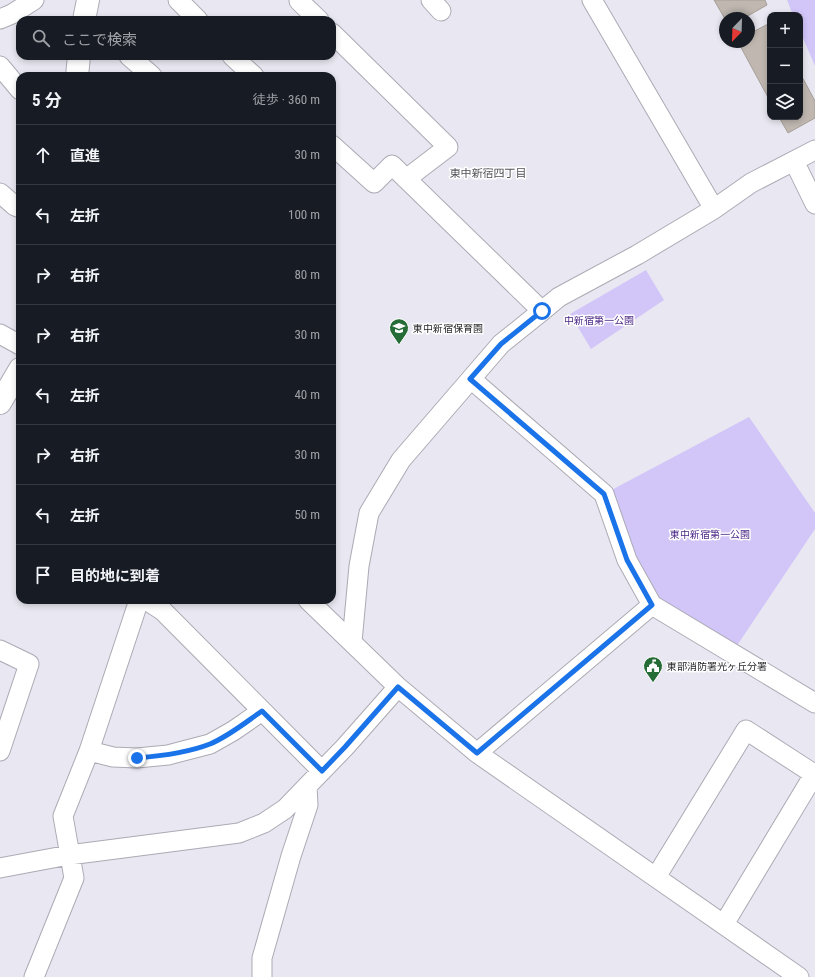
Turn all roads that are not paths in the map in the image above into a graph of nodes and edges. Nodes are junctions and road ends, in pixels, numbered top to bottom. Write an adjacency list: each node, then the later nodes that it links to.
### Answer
1 (34, 0): 9 (street)
2 (88, 0): 6 (street)
3 (178, 0): 7 (street)
4 (299, 0): 8 (street)
5 (592, 0): 24 (street)
6 (85, 16)
7 (194, 16)
8 (314, 16)
9 (0, 19)
10 (336, 37): 20 (street)
11 (134, 60): 14 (street)
12 (236, 60): 15 (street)
13 (0, 66): 16 (street)
14 (147, 72)
15 (250, 72)
16 (16, 85)
17 (336, 149): 20 (street)
18 (815, 150): 19 (street)
19 (794, 161): 22 (street); 24 (street)
20 (406, 179): 25 (street)
21 (0, 193): 23 (street)
22 (815, 204)
23 (16, 206)
24 (714, 209): 25 (street)
25 (542, 311): 29 (street)
26 (0, 334): 27 (street)
27 (16, 343)
28 (16, 376): 30 (street)
29 (470, 379): 34 (street); 35 (street)
30 (0, 403)
31 (138, 604): 41 (street)
32 (152, 604): 39 (street)
33 (312, 604): 35 (street)
34 (652, 605): 38 (street); 42 (street)
35 (352, 642): 37 (street)
36 (0, 650): 40 (street)
37 (398, 687): 42 (street); 43 (street)
38 (815, 703)
39 (262, 711): 41 (street); 43 (street)
40 (0, 751)
41 (89, 751): 46 (street)
42 (477, 753): 48 (street)
43 (322, 771): 45 (street)
44 (815, 774): 48 (street); 49 (street)
45 (307, 786): 46 (street); 51 (street)
46 (70, 855): 47 (street); 50 (street)
47 (0, 868)
48 (656, 877): 49 (street)
49 (724, 924): 52 (street)
50 (34, 977)
51 (262, 977)
52 (799, 977)

